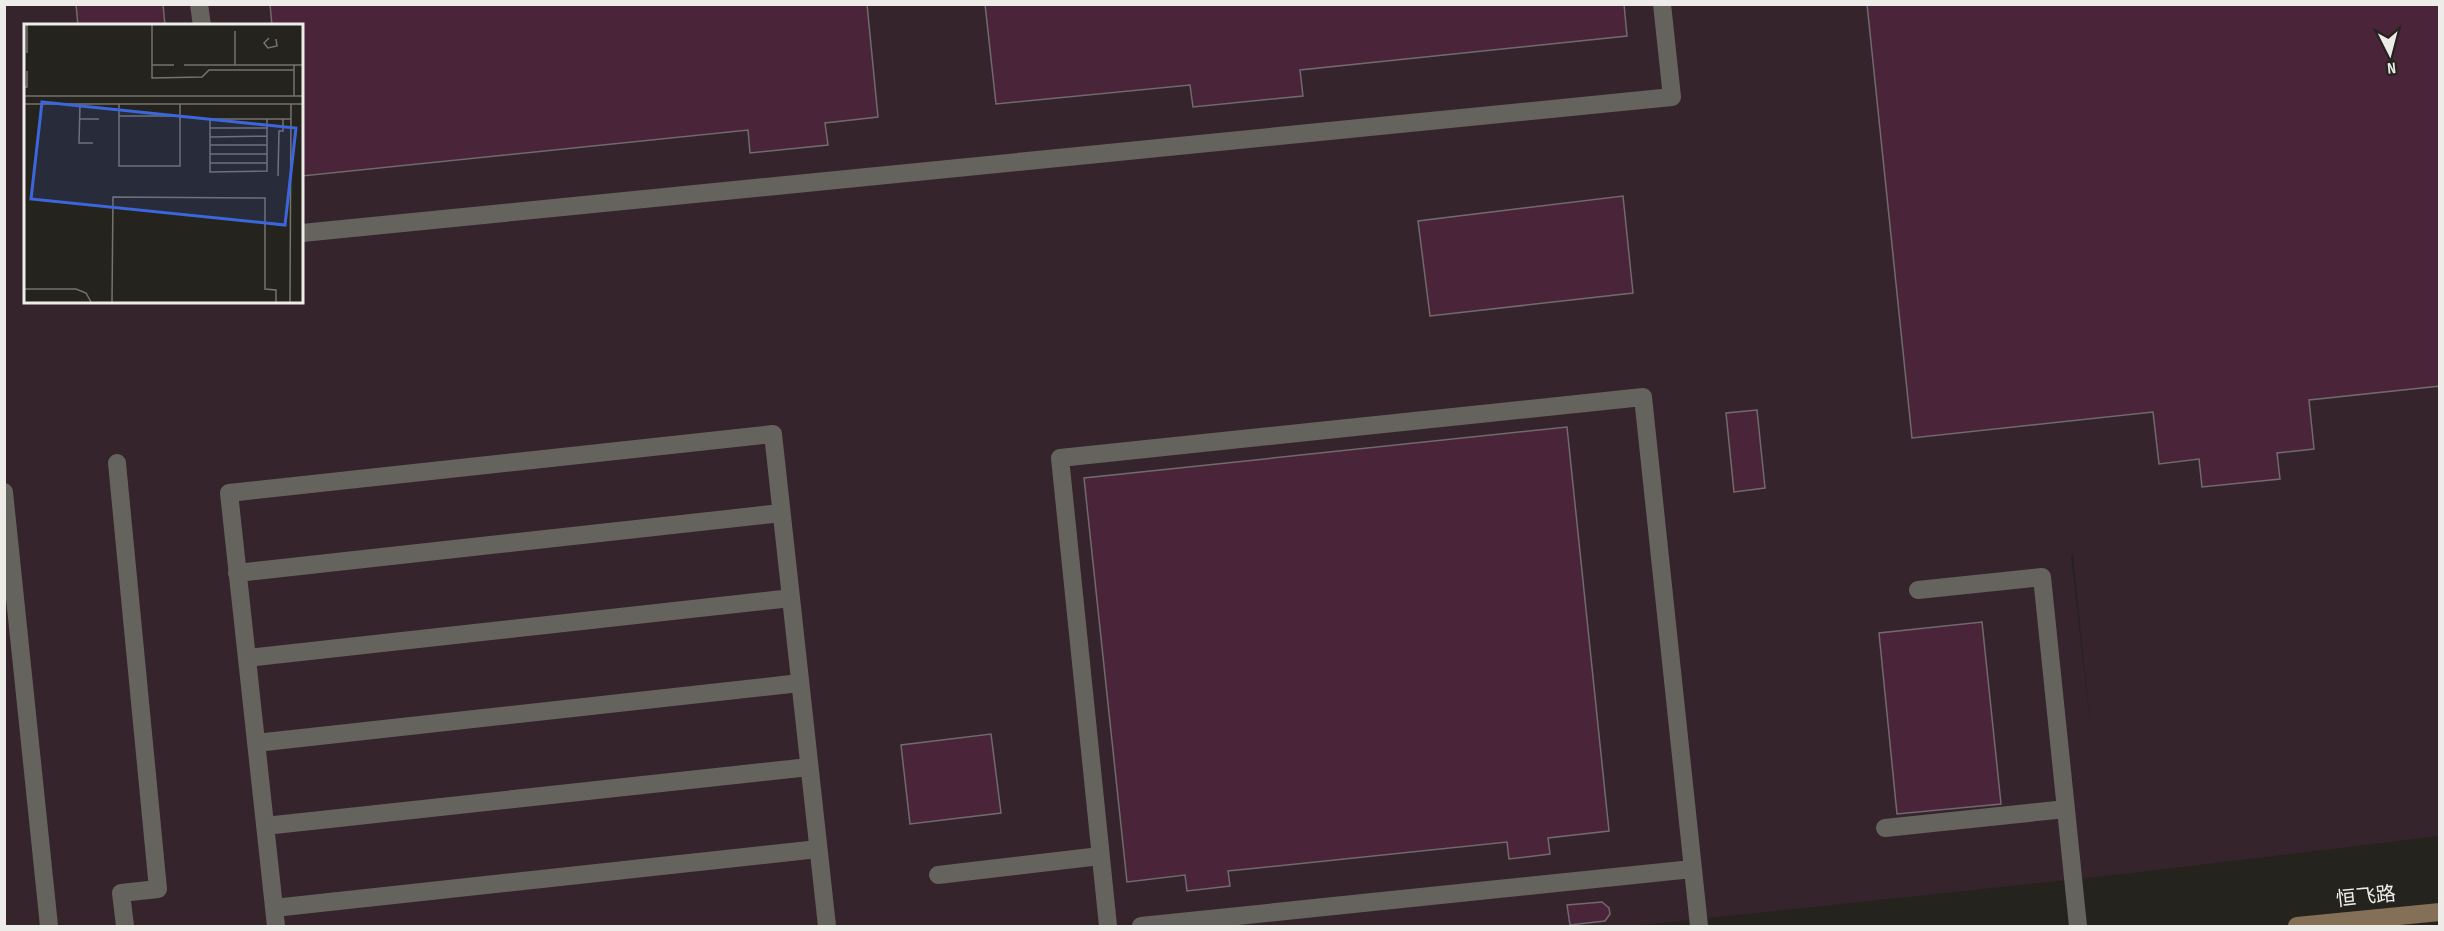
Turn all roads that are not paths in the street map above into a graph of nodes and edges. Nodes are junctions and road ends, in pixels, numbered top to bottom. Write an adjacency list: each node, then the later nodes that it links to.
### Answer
1 (199, 4): 3 (lane)
2 (1662, 4): 4 (lane)
3 (202, 24)
4 (303, 233)
5 (117, 463): 25 (lane)
6 (4, 492): 24 (lane)
7 (781, 513): 8 (lane); 8 (lane); 10 (lane)
8 (237, 573): 11 (lane)
9 (1918, 590): 15 (lane)
10 (791, 598): 11 (lane); 12 (lane)
11 (247, 658): 13 (lane)
12 (800, 683): 13 (lane); 14 (lane)
13 (256, 743): 16 (lane)
14 (809, 767): 16 (lane); 18 (lane)
15 (2066, 809): 17 (lane); 31 (lane)
16 (265, 826): 22 (lane)
17 (1885, 828)
18 (818, 849): 22 (lane); 27 (lane)
19 (1100, 856): 20 (lane); 21 (lane); 28 (lane)
20 (1692, 868): 29 (lane); 30 (lane)
21 (938, 875)
22 (274, 908): 26 (lane)
23 (2439, 912): 32 (main road, 恒飞路)
24 (49, 927)
25 (125, 927)
26 (276, 927)
27 (827, 927)
28 (1108, 927)
29 (1141, 927)
30 (1699, 927)
31 (2078, 927)
32 (2297, 927)

